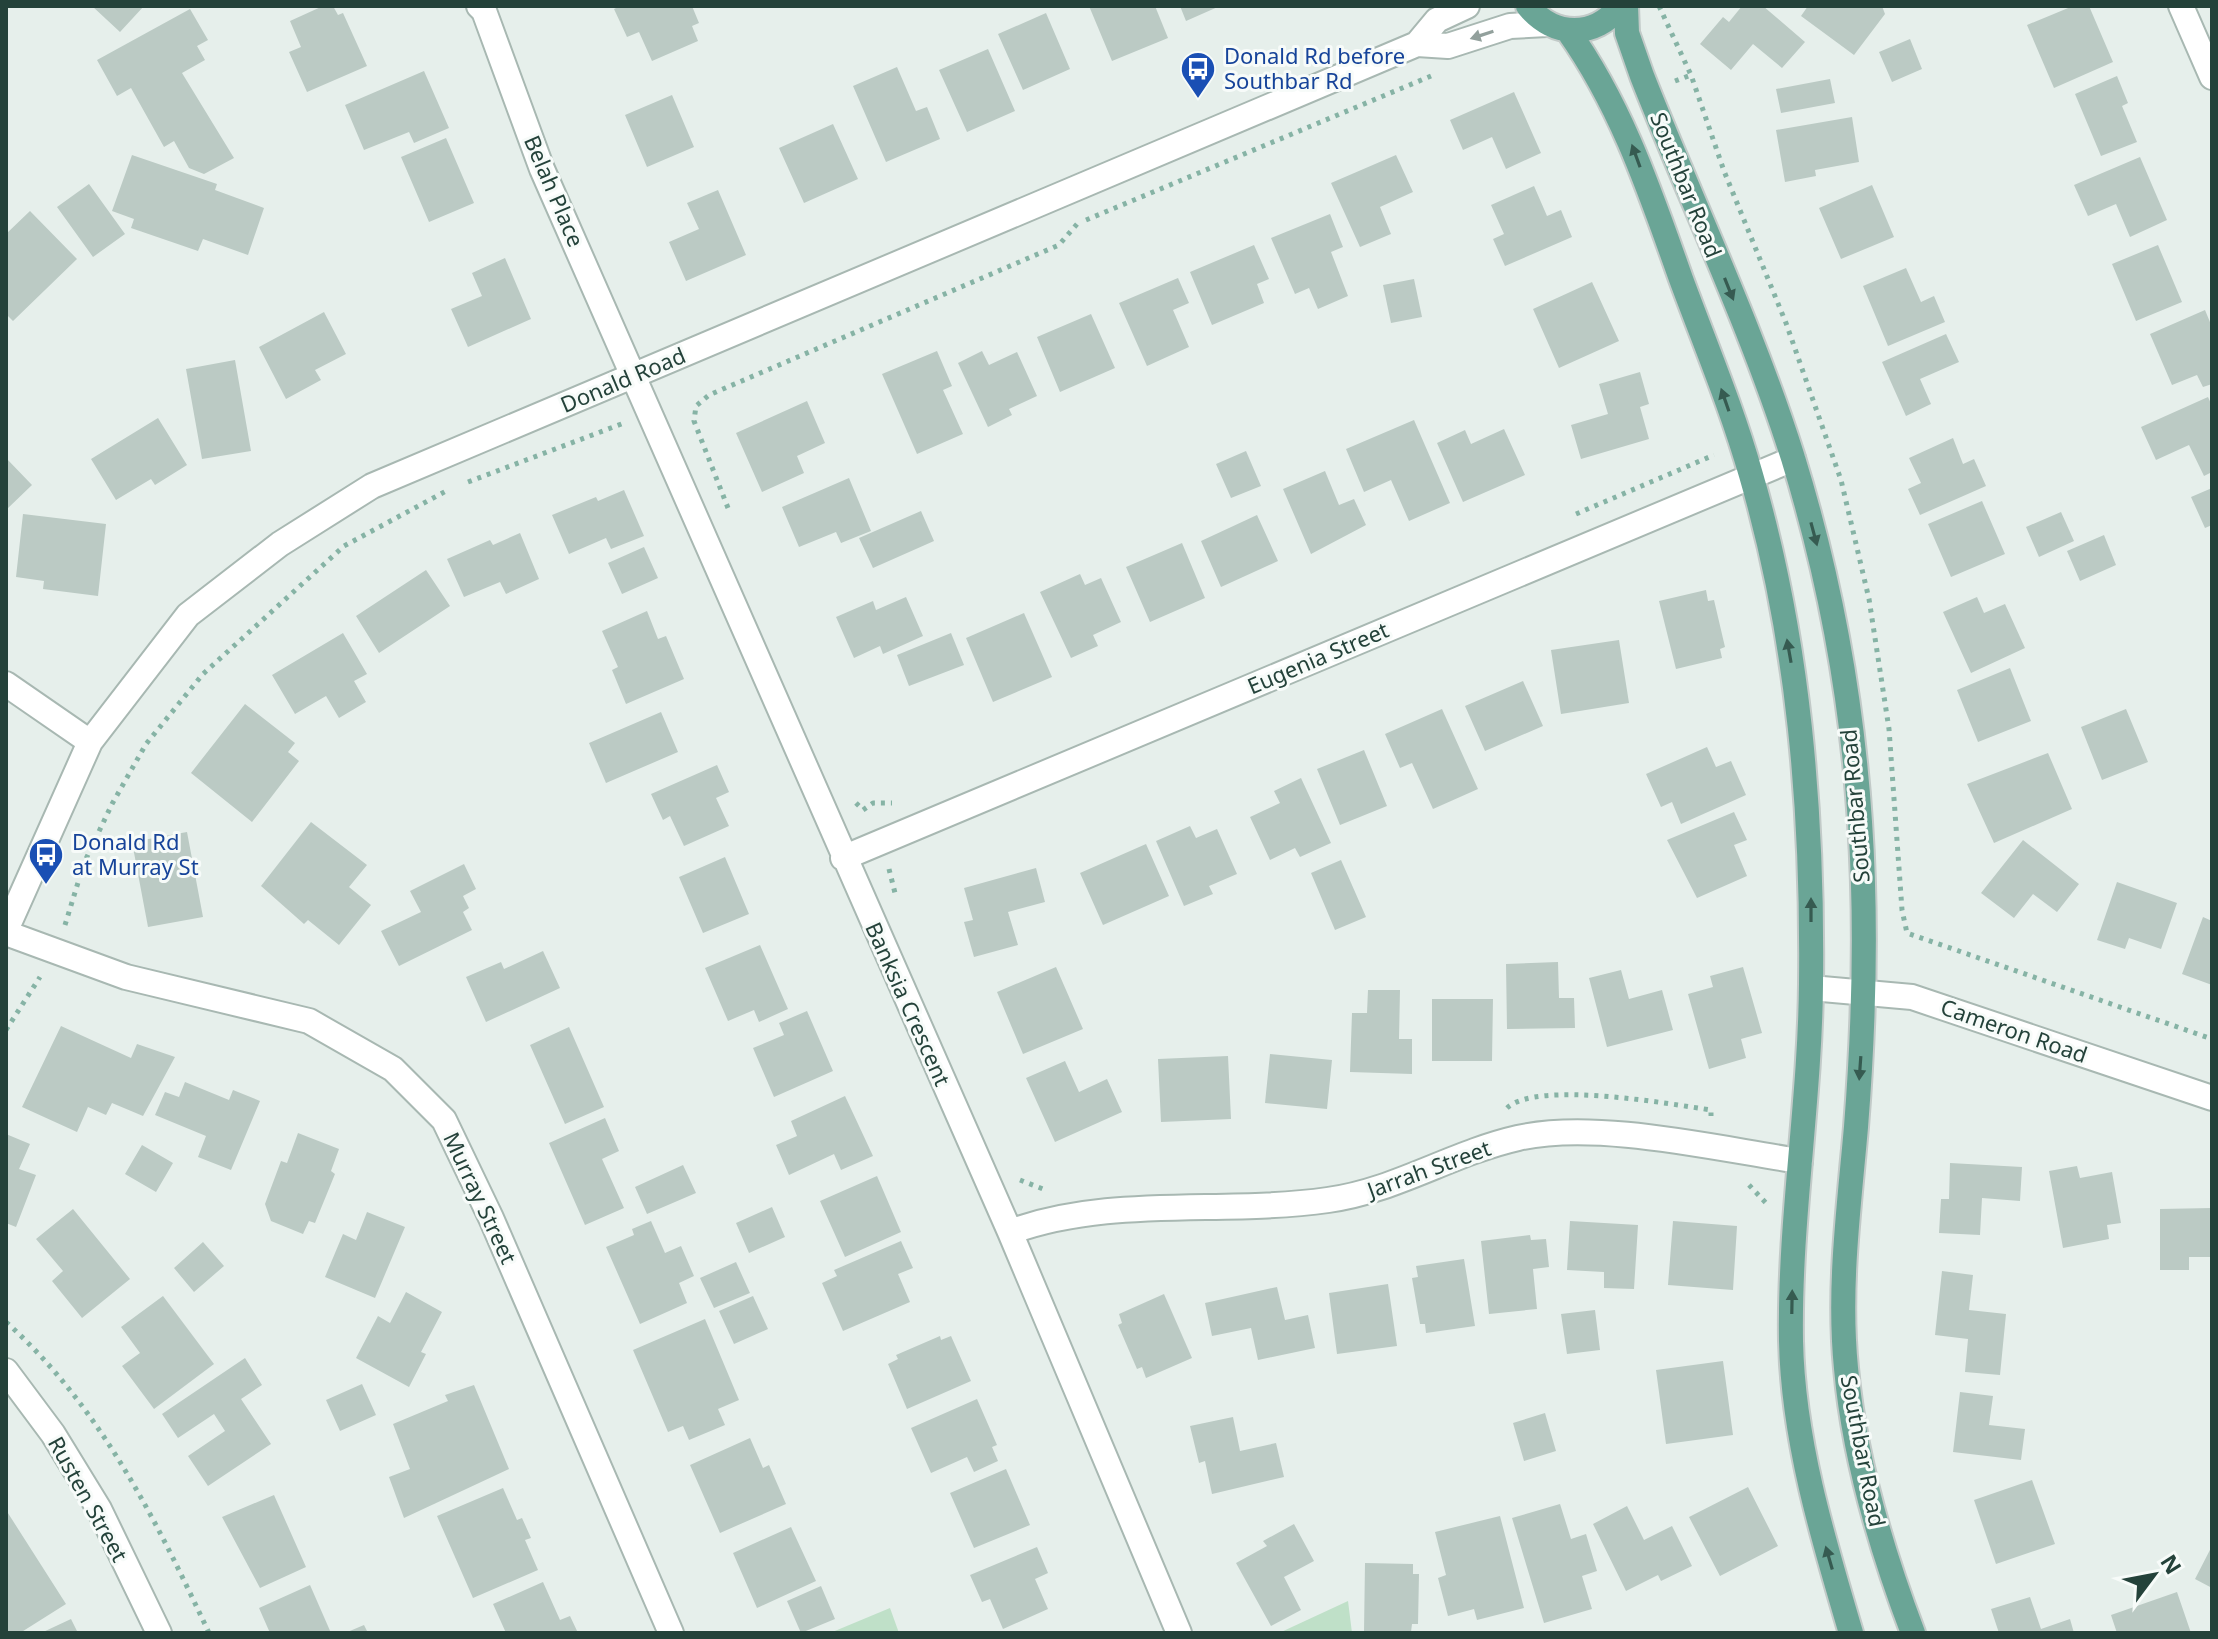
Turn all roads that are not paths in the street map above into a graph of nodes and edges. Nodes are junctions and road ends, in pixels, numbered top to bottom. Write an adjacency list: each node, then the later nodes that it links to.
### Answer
1 (479, 6): 9 (street, Belah Place)
2 (1467, 6): 7 (street, Donald Road)
3 (1528, 6): 6 (main road, Southbar Road)
4 (1623, 6): 6 (main road); 10 (main road, Southbar Road, one-way to 10)
5 (2181, 6): 8 (street)
6 (1557, 27): 7 (street, Donald Road, one-way to 7); 11 (main road, Southbar Road, one-way to 6)
7 (1417, 44): 9 (street, Donald Road)
8 (2212, 77)
9 (634, 375): 13 (street, Donald Road); 14 (street, Banksia Crescent)
10 (1793, 459): 11 (street, Eugenia Street); 17 (main road, Southbar Road, one-way to 17)
11 (1751, 475): 14 (street, Eugenia Street); 16 (main road, Southbar Road, one-way to 11)
12 (6, 684): 13 (street)
13 (90, 742): 15 (street, Donald Road)
14 (843, 858): 20 (street, Banksia Crescent)
15 (6, 932): 24 (street, Murray Street)
16 (1811, 988): 17 (street, Cameron Road); 19 (main road, Southbar Road)
17 (1865, 990): 18 (street, Cameron Road); 22 (main road, Southbar Road, one-way to 22)
18 (2212, 1098)
19 (1800, 1161): 20 (street, Jarrah Street); 26 (main road, Southbar Road, one-way to 19)
20 (1010, 1232): 25 (street, Banksia Crescent)
21 (8, 1378): 23 (street, Rusten Street)
22 (1908, 1632)
23 (159, 1633)
24 (671, 1633)
25 (1179, 1633)
26 (1851, 1633)

